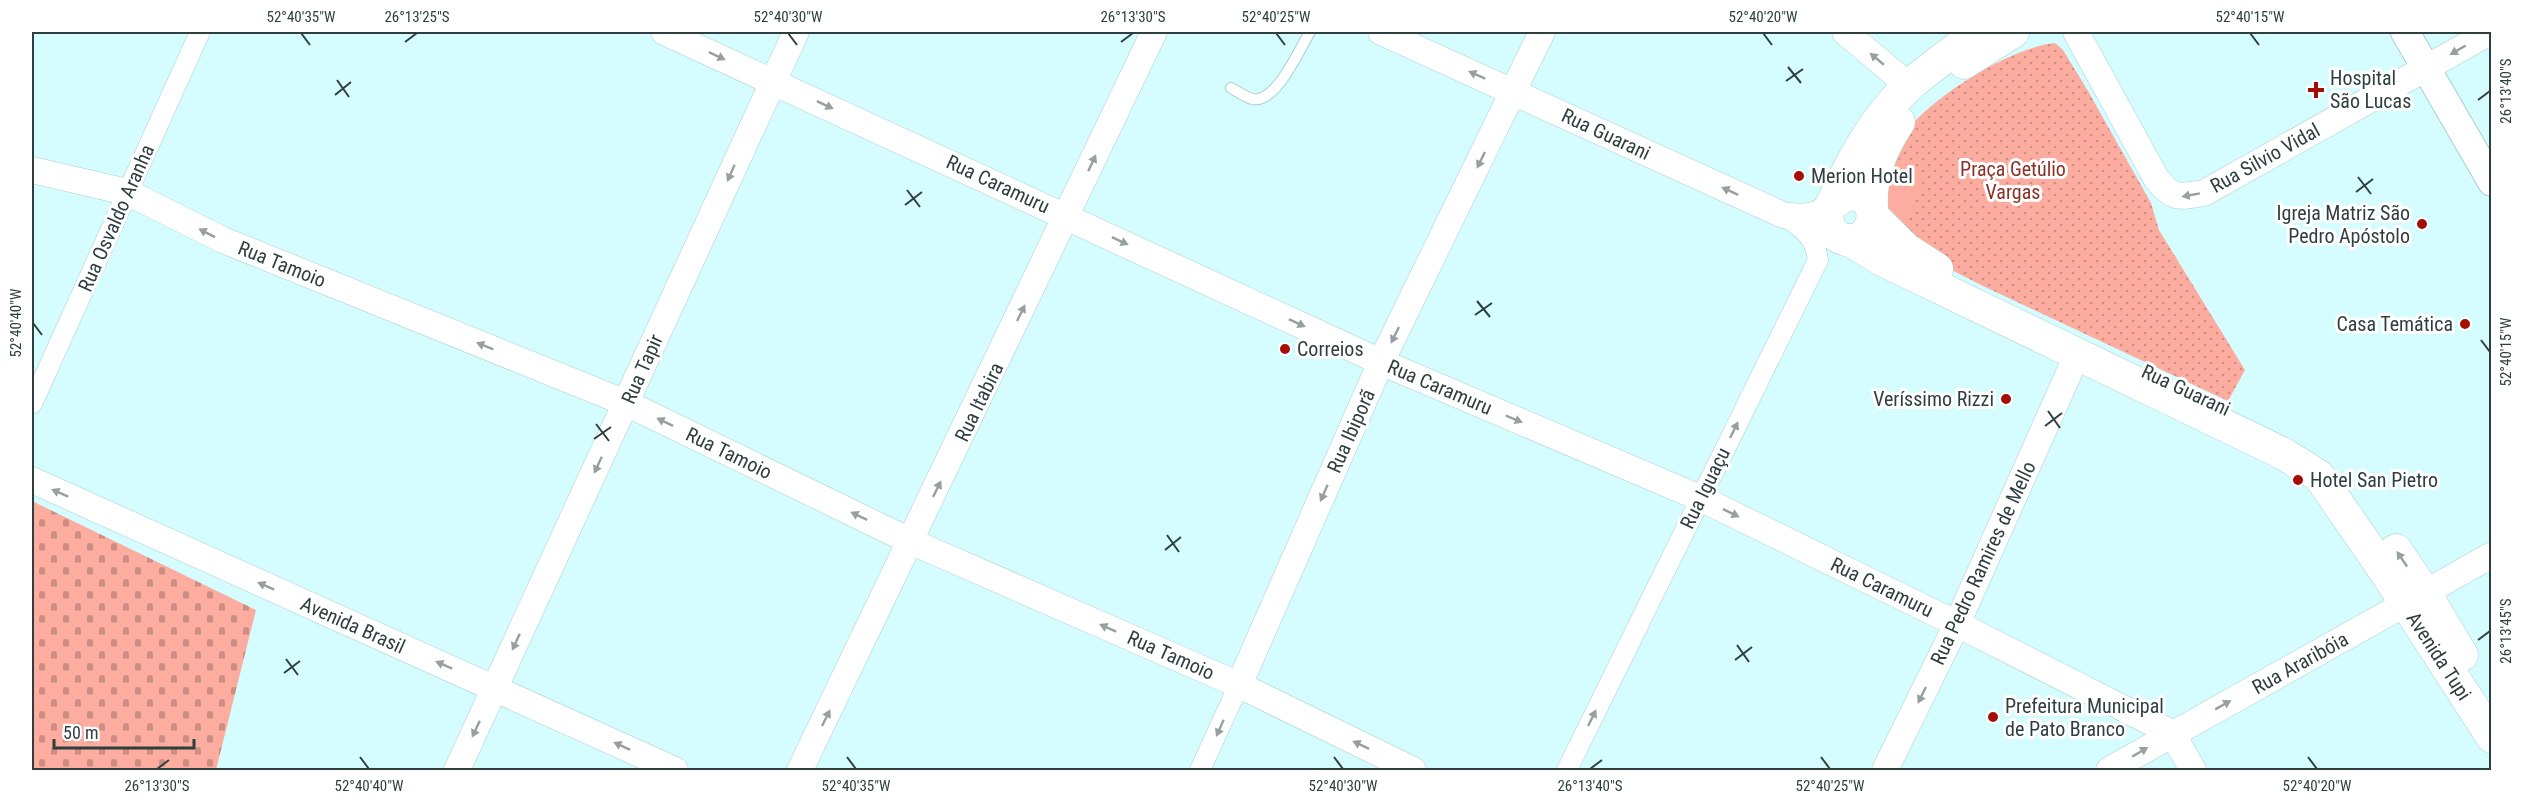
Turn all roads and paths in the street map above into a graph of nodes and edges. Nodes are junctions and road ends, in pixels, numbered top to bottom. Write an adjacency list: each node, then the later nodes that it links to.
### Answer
1 (200, 32): 21 (street, Rua Osvaldo Aranha)
2 (664, 32): 15 (street, Rua Caramuru, one-way to 15)
3 (796, 32): 15 (street, Rua Tapir)
4 (1154, 32): 25 (street, Rua Itabira, one-way to 4)
5 (1310, 32): 17 (lane)
6 (1381, 32): 18 (street, Rua Guarani, one-way to 6)
7 (1542, 32): 18 (street, Rua Ibiporã)
8 (1845, 32): 16 (street, one-way to 8)
9 (1979, 32): 16 (main road)
10 (2013, 32): 23 (main road)
11 (2076, 32): 14 (street, Rua Silvio Vidal, one-way to 11)
12 (2405, 32): 14 (main road)
13 (2490, 32): 14 (street, Rua Silvio Vidal, one-way to 14)
14 (2426, 68): 20 (main road)
15 (772, 81): 25 (street, Rua Caramuru, one-way to 25); 30 (street, Rua Tapir, one-way to 30)
16 (1909, 86): 22 (main road)
17 (1231, 88)
18 (1514, 92): 24 (street, Rua Guarani, one-way to 18); 29 (street, Rua Ibiporã, one-way to 29)
19 (32, 170): 21 (street, Rua Tamoio)
20 (2492, 182)
21 (127, 192): 30 (street, Rua Tamoio, one-way to 21); 31 (street, Rua Osvaldo Aranha)
22 (1831, 204): 23 (main road); 24 (street, Rua Guarani); 26 (main road)
23 (1872, 212): 26 (main road); 36 (main road, Rua Guarani, one-way to 23)
24 (1783, 215): 27 (street)
25 (1067, 216): 29 (street, Rua Caramuru, one-way to 29); 34 (street, Rua Itabira, one-way to 25)
26 (1849, 240): 27 (street); 28 (main road, Rua Guarani)
27 (1818, 260): 33 (street, Rua Iguaçu, one-way to 27)
28 (2077, 355): 36 (main road, Rua Guarani); 37 (street, Rua Pedro Ramires de Mello)
29 (1381, 362): 33 (street, Rua Caramuru, one-way to 33); 39 (street, Rua Ibiporã, one-way to 39)
30 (626, 403): 34 (street, Rua Tamoio, one-way to 30); 40 (street, Rua Tapir, one-way to 40)
31 (32, 404)
32 (32, 480): 40 (street, Avenida Brasil, one-way to 32)
33 (1700, 498): 37 (street, Rua Caramuru, one-way to 37); 49 (street, Rua Iguaçu, one-way to 33)
34 (912, 542): 39 (street, Rua Tamoio, one-way to 34); 46 (street, Rua Itabira, one-way to 34)
35 (2492, 555): 36 (street, Rua Araribóia)
36 (2416, 599): 38 (main road, Rua Guarani); 42 (street, Rua Araribóia, one-way to 36); 43 (main road, Avenida Tupi)
37 (1957, 624): 42 (street, Rua Caramuru); 50 (street, Rua Pedro Ramires de Mello, one-way to 50)
38 (2446, 626): 41 (main road, Avenida Tupi)
39 (1239, 685): 47 (street, Rua Ibiporã, one-way to 47); 48 (street, Rua Tamoio, one-way to 39)
40 (495, 688): 44 (street, Rua Tapir, one-way to 44); 45 (street, Avenida Brasil, one-way to 40)
41 (2492, 702)
42 (2172, 733): 51 (street, Rua Araribóia, one-way to 42); 52 (street)
43 (2492, 737)
44 (457, 771)
45 (675, 771)
46 (800, 771)
47 (1200, 771)
48 (1413, 771)
49 (1567, 771)
50 (1885, 771)
51 (2109, 771)
52 (2193, 771)

